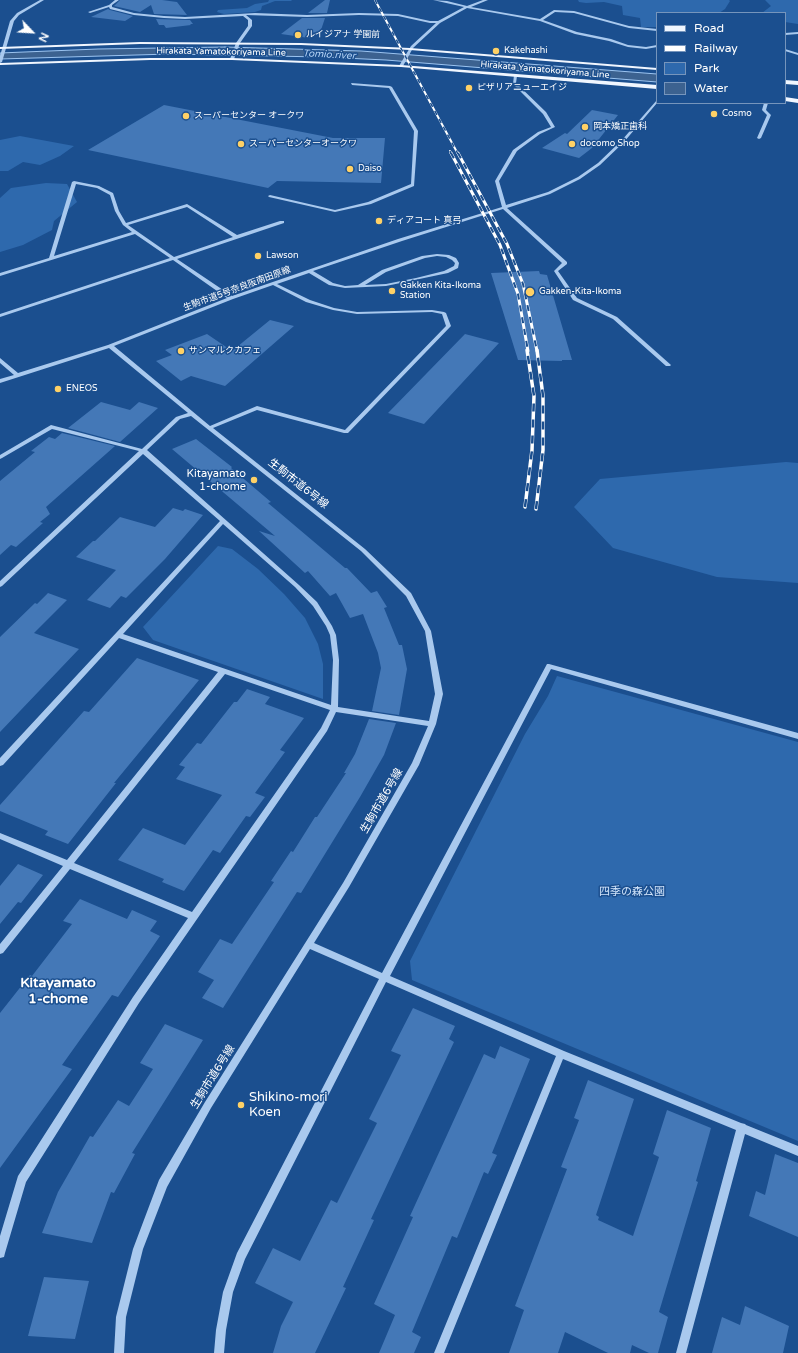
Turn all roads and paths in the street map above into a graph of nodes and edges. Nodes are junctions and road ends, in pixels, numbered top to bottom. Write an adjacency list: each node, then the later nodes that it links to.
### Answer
1 (42, 0): 16 (street)
2 (117, 0): 5 (street)
3 (435, 0): 6 (street)
4 (486, 0): 6 (street)
5 (110, 6): 7 (street); 8 (street)
6 (467, 8): 9 (street); 10 (street)
7 (90, 12)
8 (244, 15): 10 (street); 14 (street)
9 (541, 20): 11 (street); 15 (street)
10 (439, 22): 17 (street)
11 (656, 30)
12 (798, 33): 13 (street)
13 (786, 34)
14 (238, 43): 16 (main road, Hirakata Yamatokoriyama Line); 17 (main road, Hirakata Yamatokoriyama Line); 20 (street)
15 (656, 46)
16 (2, 48): 21 (street)
17 (410, 49): 22 (street); 23 (main road, Hirakata Yamatokoriyama Line)
18 (786, 50): 19 (street)
19 (798, 54)
20 (232, 59): 21 (main road, Hirakata Yamatokoriyama Line); 22 (main road, Hirakata Yamatokoriyama Line)
21 (0, 63)
22 (401, 66): 24 (main road, Hirakata Yamatokoriyama Line)
23 (656, 69)
24 (515, 76): 28 (main road, Hirakata Yamatokoriyama Line); 35 (street)
25 (786, 82): 26 (main road)
26 (798, 83)
27 (352, 84): 34 (street)
28 (656, 87)
29 (786, 100): 31 (main road)
30 (656, 101): 35 (street, 生駒市道5号奈良阪南田原線)
31 (798, 101)
32 (766, 104): 33 (street)
33 (759, 138)
34 (270, 196)
35 (504, 207): 42 (street, 生駒市道5号奈良阪南田原線); 50 (street)
36 (282, 222): 39 (street)
37 (125, 225): 38 (street); 39 (street); 41 (street)
38 (136, 232): 40 (street); 41 (street)
39 (237, 237): 40 (street)
40 (173, 258): 46 (street); 47 (street)
41 (51, 259): 43 (street)
42 (311, 272): 44 (street, 生駒市道5号奈良阪南田原線); 45 (street)
43 (0, 276)
44 (274, 284): 46 (street, 生駒市道5号奈良阪南田原線); 54 (street)
45 (360, 286): 45 (street)
46 (231, 298): 48 (street, 生駒市道5号奈良阪南田原線)
47 (0, 316)
48 (110, 346): 51 (street, 生駒市道5号奈良阪南田原線); 53 (street, 生駒市道6号線)
49 (0, 360): 51 (street)
50 (668, 365)
51 (17, 374): 52 (street, 生駒市道5号奈良阪南田原線)
52 (0, 381)
53 (192, 414): 54 (street, 生駒市道6号線); 55 (street)
54 (209, 428): 62 (street, 生駒市道6号線)
55 (144, 452): 56 (street); 57 (street); 58 (street)
56 (0, 457)
57 (223, 521): 59 (street); 61 (street)
58 (0, 585)
59 (119, 634): 60 (street); 64 (street)
60 (222, 671): 61 (street); 66 (street)
61 (334, 709): 62 (street); 67 (street)
62 (432, 724): 68 (street, 生駒市道6号線)
63 (798, 736): 70 (street)
64 (0, 763)
65 (0, 836): 66 (street)
66 (69, 864): 67 (street); 69 (street)
67 (194, 917): 74 (street)
68 (310, 945): 70 (street); 75 (street, 生駒市道6号線)
69 (0, 950)
70 (384, 978): 71 (street); 76 (street)
71 (561, 1054): 72 (street); 77 (street)
72 (742, 1127): 73 (street); 78 (street)
73 (798, 1151)
74 (0, 1253)
75 (119, 1353)
76 (219, 1353)
77 (439, 1353)
78 (681, 1353)

